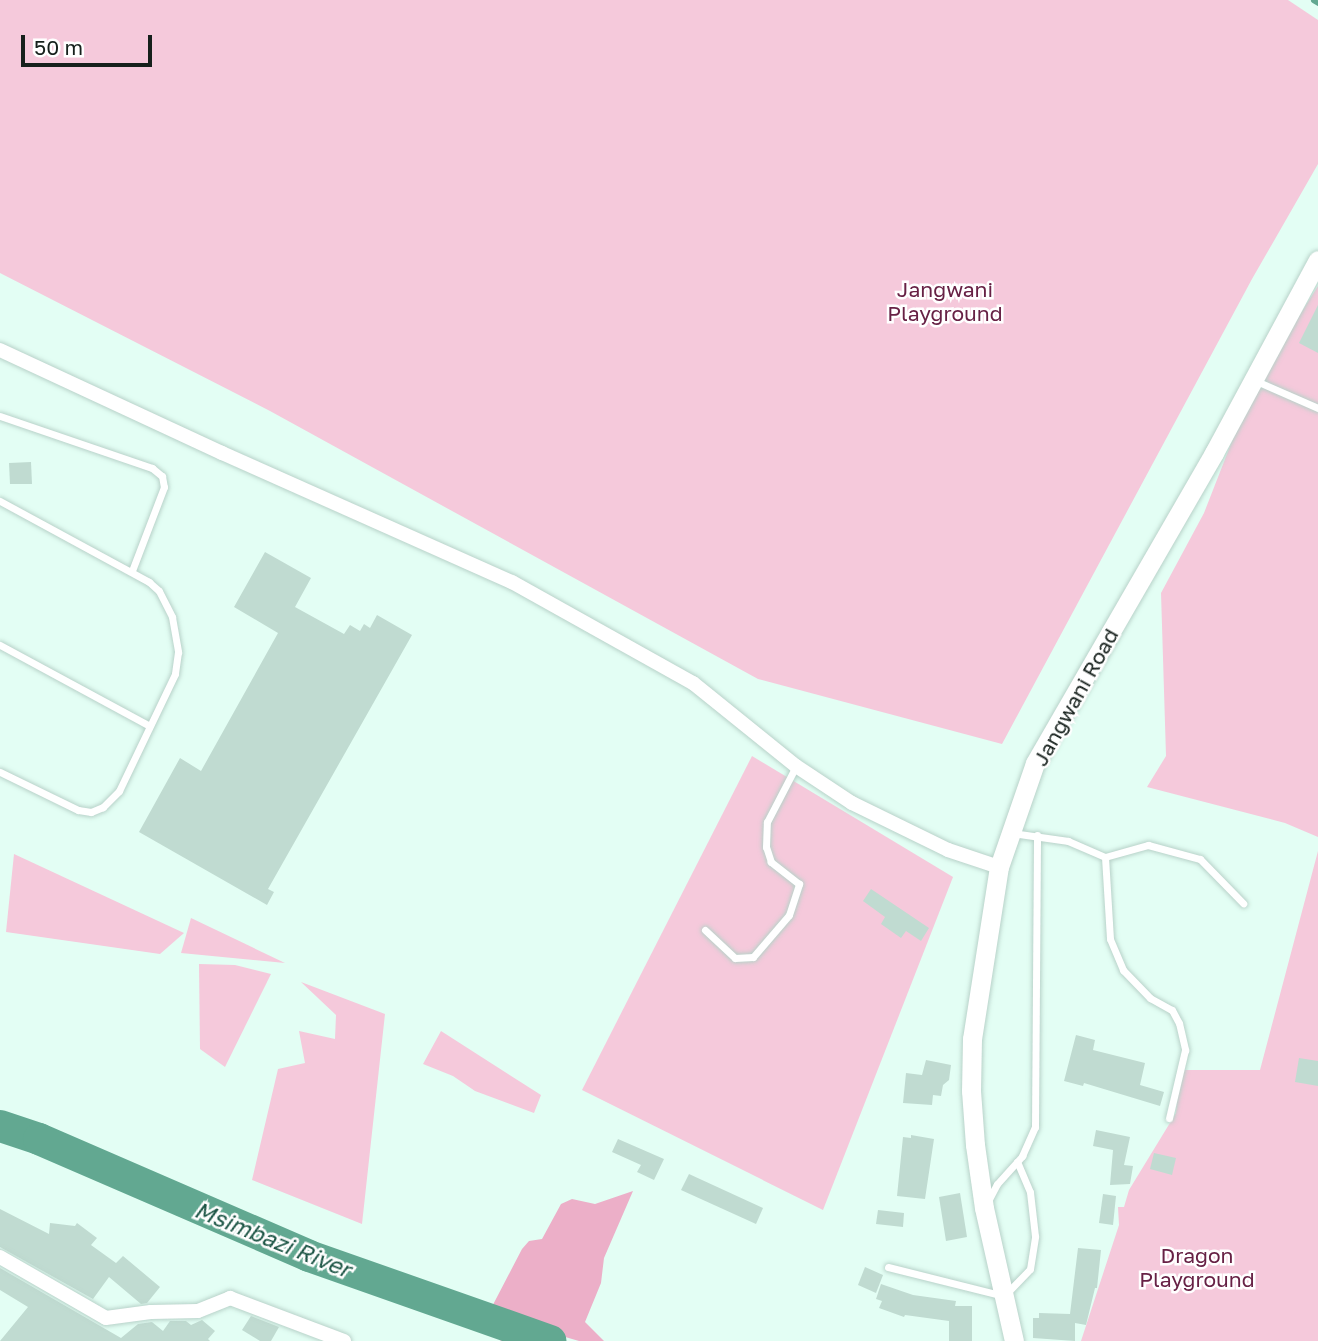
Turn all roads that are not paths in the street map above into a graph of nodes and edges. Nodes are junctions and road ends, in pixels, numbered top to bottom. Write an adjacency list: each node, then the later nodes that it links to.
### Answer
1 (1318, 260): 3 (street, Jangwani Road)
2 (0, 350): 10 (street)
3 (1254, 379): 4 (lane); 12 (street, Jangwani Road)
4 (1318, 408)
5 (0, 416): 7 (lane)
6 (0, 501): 7 (lane)
7 (132, 571): 9 (lane)
8 (0, 645): 9 (lane)
9 (150, 726): 11 (lane)
10 (796, 766): 15 (street); 17 (lane)
11 (0, 772)
12 (1011, 833): 13 (lane); 15 (street, Jangwani Road)
13 (1037, 835): 14 (lane); 19 (lane)
14 (1105, 857): 16 (lane); 18 (lane)
15 (999, 867): 20 (street, Jangwani Road)
16 (1243, 903)
17 (705, 930)
18 (1170, 1118)
19 (1017, 1162): 20 (lane); 23 (lane)
20 (984, 1208): 23 (street, Jangwani Road)
21 (0, 1257): 24 (street)
22 (888, 1267): 23 (lane)
23 (1004, 1296): 25 (street, Jangwani Road)
24 (344, 1341)
25 (1014, 1341)

